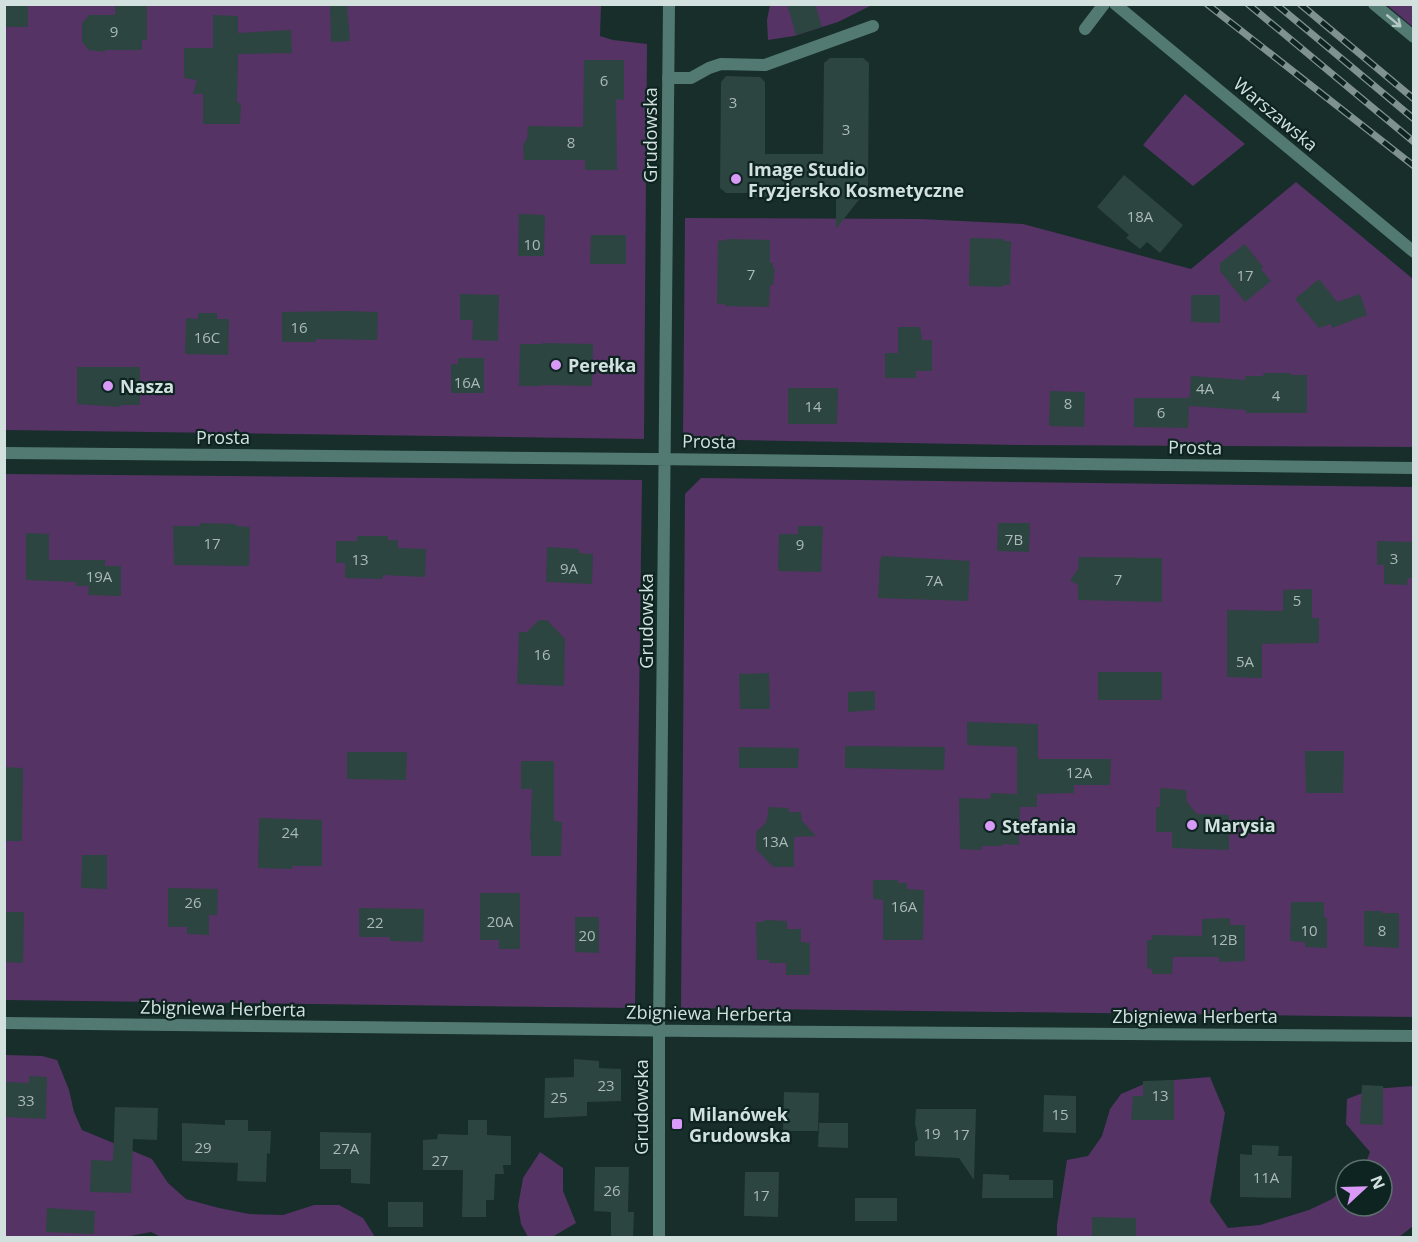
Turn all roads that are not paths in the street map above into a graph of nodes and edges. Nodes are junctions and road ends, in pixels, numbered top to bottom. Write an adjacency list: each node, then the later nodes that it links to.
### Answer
1 (669, 4): 8 (street, Grudowska)
2 (1104, 4): 6 (street)
3 (1115, 4): 9 (street, Warszawska)
4 (1374, 4): 7 (street, one-way to 7)
5 (873, 26): 8 (street)
6 (1084, 29)
7 (1413, 37)
8 (668, 78): 11 (street, Grudowska)
9 (1413, 252)
10 (4, 453): 11 (street, Prosta)
11 (665, 459): 12 (street, Prosta); 14 (street, Grudowska)
12 (1413, 468)
13 (4, 1023): 14 (street, Zbigniewa Herberta)
14 (659, 1030): 15 (street, Zbigniewa Herberta); 16 (street, Grudowska)
15 (1413, 1036)
16 (659, 1238)

